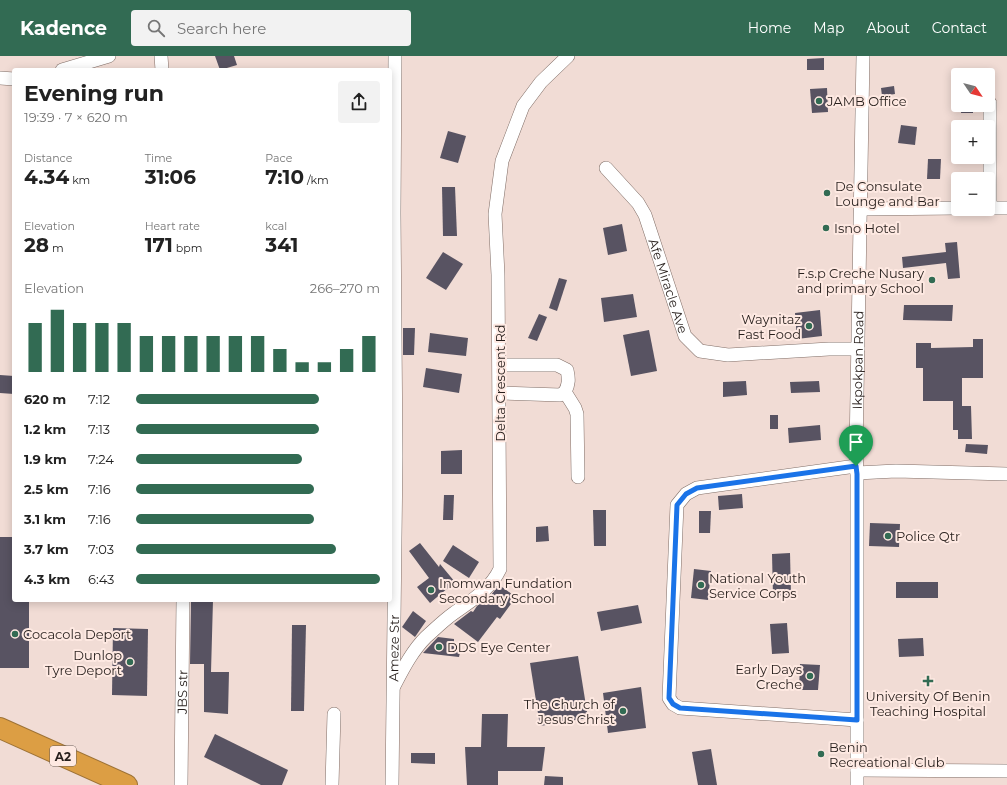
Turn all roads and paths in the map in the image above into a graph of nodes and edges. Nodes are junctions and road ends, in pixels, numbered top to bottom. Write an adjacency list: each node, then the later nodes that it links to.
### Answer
1 (161, 56): 7 (street)
2 (395, 56): 25 (street, Ameze Str)
3 (568, 56): 18 (street, Delta Crescent Rd)
4 (863, 56): 16 (street, Ikpokpan Road)
5 (103, 57): 6 (street)
6 (68, 68)
7 (162, 68)
8 (0, 78): 9 (street)
9 (12, 78)
10 (990, 112): 12 (street)
11 (606, 168): 17 (street, Afe Miracle Ave)
12 (989, 172)
13 (951, 208): 16 (street)
14 (995, 208): 15 (street)
15 (1007, 208)
16 (860, 209): 17 (street, Ikpokpan Road)
17 (858, 349): 21 (street, Ikpokpan Road)
18 (500, 365): 19 (street, Delta Crescent Rd); 20 (street)
19 (500, 393): 20 (street); 25 (street, Delta Crescent Rd)
20 (563, 394): 23 (street)
21 (856, 470): 22 (street); 27 (street, Ikpokpan Road); 27 (street)
22 (1007, 474)
23 (578, 476)
24 (183, 602): 34 (street, JBS str)
25 (393, 688): 36 (street, Ameze Str)
26 (334, 714): 35 (street)
27 (857, 720): 30 (street, Ikpokpan Road)
28 (0, 728): 33 (highway, A2)
29 (0, 740): 32 (highway, A2)
30 (857, 770): 31 (street); 37 (street, Ikpokpan Road)
31 (1007, 771)
32 (98, 785)
33 (127, 785)
34 (181, 785)
35 (332, 785)
36 (392, 785)
37 (857, 785)

